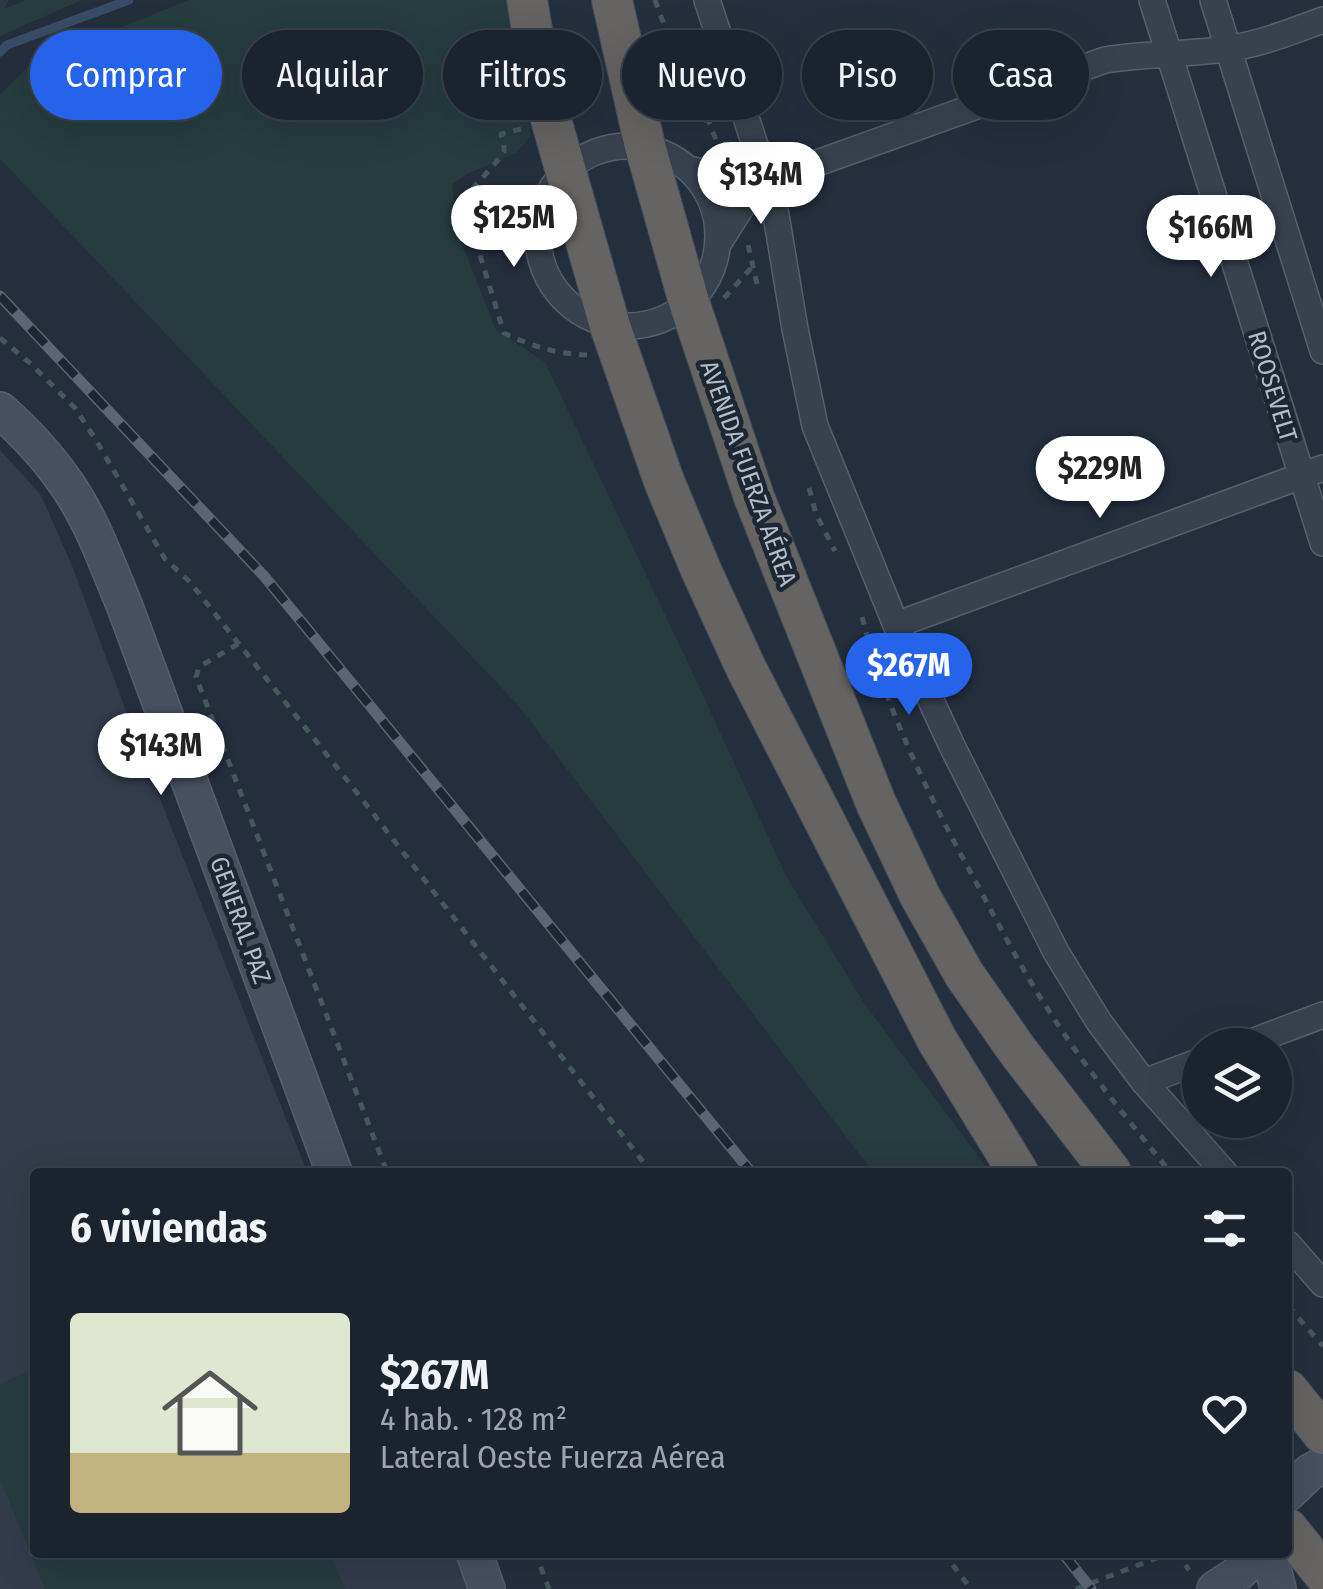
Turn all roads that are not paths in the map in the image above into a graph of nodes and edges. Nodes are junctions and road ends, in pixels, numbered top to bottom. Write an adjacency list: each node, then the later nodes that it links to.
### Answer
1 (528, 0): 11 (highway)
2 (612, 0): 9 (highway, AVENIDA FUERZA AÉREA)
3 (707, 0): 12 (street)
4 (1152, 0): 8 (street, ROOSEVELT)
5 (1213, 0): 7 (street)
6 (1323, 20): 7 (street)
7 (1228, 49): 8 (street); 16 (street)
8 (1168, 52): 12 (street); 18 (street, ROOSEVELT)
9 (645, 146): 10 (street); 11 (street); 14 (highway, AVENIDA FUERZA AÉREA)
10 (688, 169): 12 (street); 13 (street)
11 (565, 172): 15 (highway)
12 (767, 181): 13 (street); 20 (street)
13 (718, 244): 14 (street)
14 (689, 302): 15 (street); 27 (highway, AVENIDA FUERZA AÉREA)
15 (610, 326): 26 (highway)
16 (1323, 352)
17 (0, 410): 25 (main road, GENERAL PAZ)
18 (1312, 472): 19 (street, ROOSEVELT); 20 (street)
19 (1323, 542)
20 (896, 624): 24 (street)
21 (1323, 1015): 22 (street)
22 (1288, 1028)
23 (1182, 1068): 24 (street)
24 (1144, 1082): 28 (street)
25 (333, 1168)
26 (1016, 1168)
27 (1108, 1168)
28 (1220, 1168)
29 (1292, 1249): 30 (street)
30 (1323, 1284)
31 (1292, 1395): 32 (highway)
32 (1323, 1434)
33 (1323, 1465): 34 (main road)
34 (1292, 1489)
35 (1292, 1534): 39 (highway)
36 (476, 1558): 40 (main road)
37 (1255, 1558): 41 (main road)
38 (1271, 1558): 42 (main road)
39 (1323, 1573)
40 (488, 1589)
41 (1215, 1589)
42 (1278, 1589)

